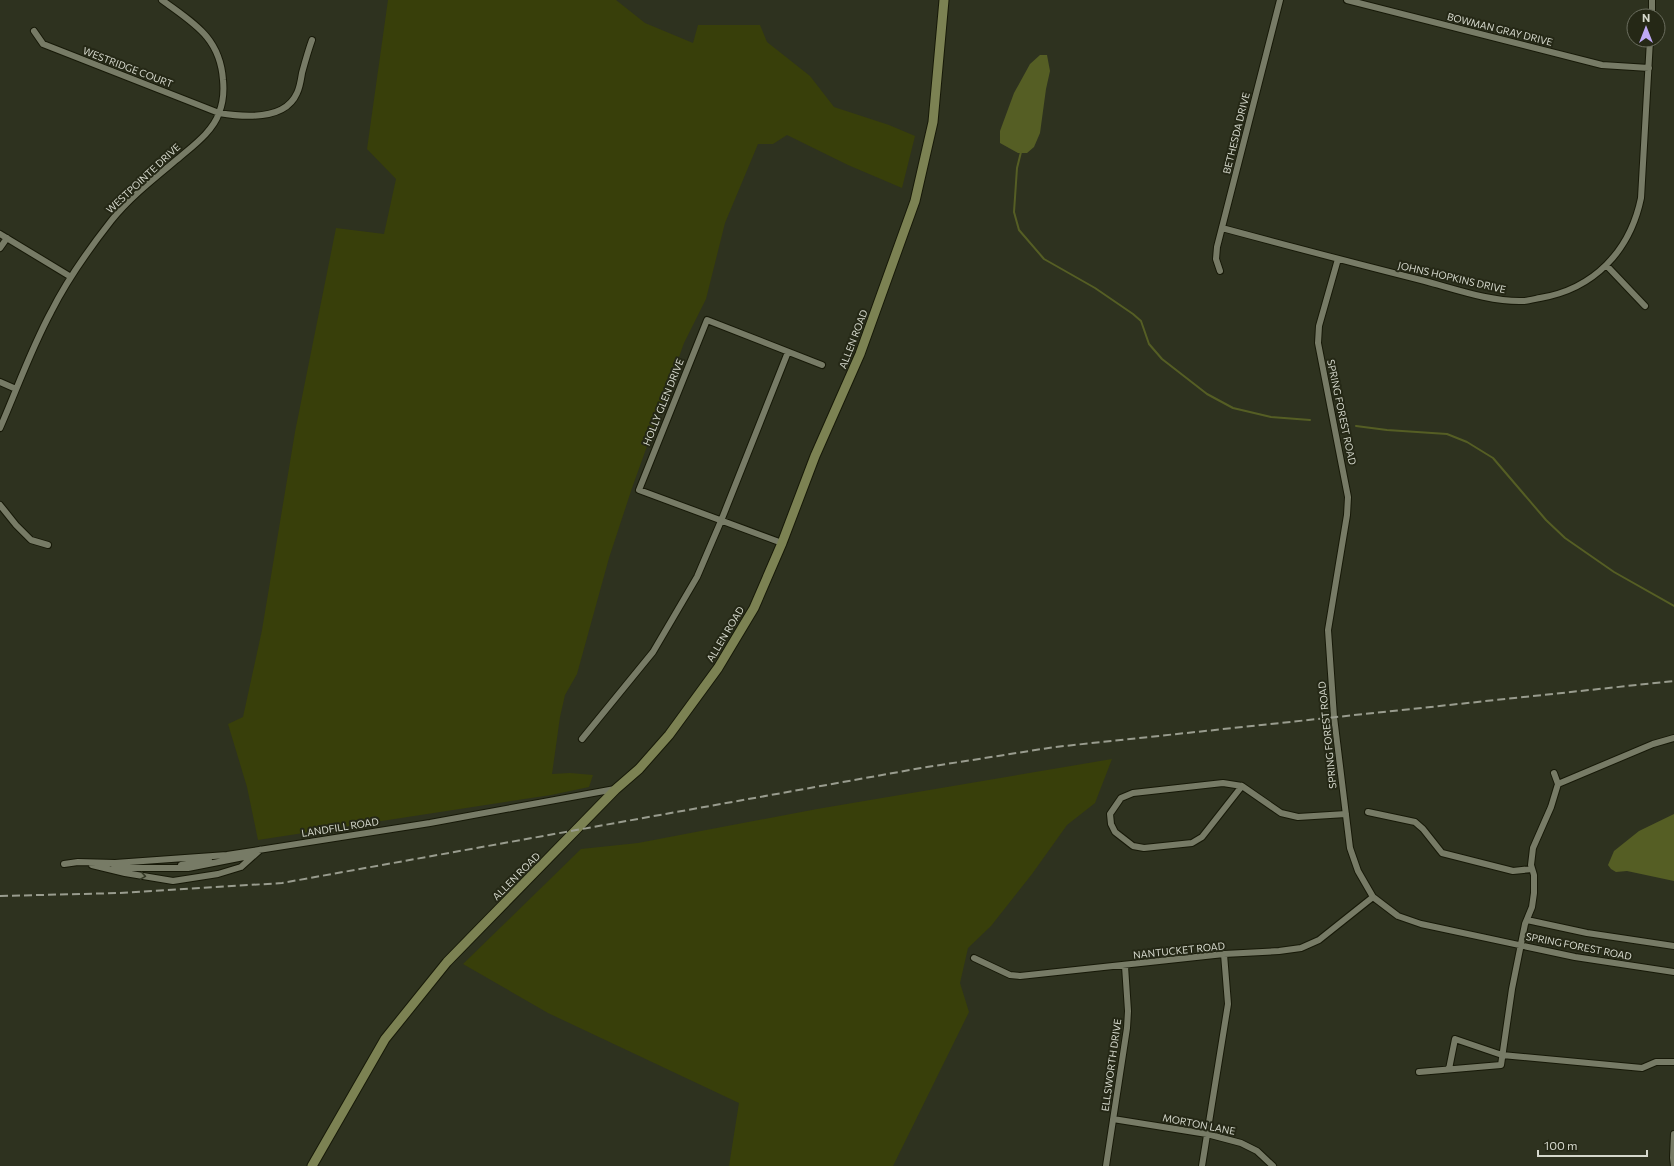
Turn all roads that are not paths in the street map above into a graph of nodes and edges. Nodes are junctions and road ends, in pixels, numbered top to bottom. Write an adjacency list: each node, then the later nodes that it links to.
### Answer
1 (162, 0): 9 (street, WESTPOINTE DRIVE)
2 (944, 0): 26 (main road, ALLEN ROAD)
3 (1280, 0): 10 (street, BETHESDA DRIVE)
4 (1347, 0): 8 (street, BOWMAN GRAY DRIVE)
5 (34, 31): 9 (street, WESTRIDGE COURT)
6 (312, 40): 9 (street, WESTRIDGE COURT)
7 (1650, 48): 8 (street, JOHNS HOPKINS DRIVE)
8 (1649, 68): 15 (street, JOHNS HOPKINS DRIVE)
9 (219, 113): 17 (street, WESTPOINTE DRIVE)
10 (1222, 228): 14 (street, JOHNS HOPKINS DRIVE); 16 (street, BETHESDA DRIVE)
11 (0, 234): 12 (street)
12 (7, 238): 13 (street); 17 (street)
13 (0, 248)
14 (1338, 260): 15 (street, JOHNS HOPKINS DRIVE); 35 (street, SPRING FOREST ROAD)
15 (1607, 266): 18 (street)
16 (1220, 271)
17 (71, 277): 22 (street, WESTPOINTE DRIVE)
18 (1645, 306)
19 (788, 352): 20 (street, HOLLY GLEN DRIVE); 25 (street); 25 (street, HOLLY GLEN DRIVE)
20 (822, 365)
21 (0, 382): 22 (street)
22 (16, 389): 23 (street, WESTPOINTE DRIVE)
23 (0, 428)
24 (0, 505): 27 (street)
25 (721, 521): 26 (street, HOLLY GLEN DRIVE); 29 (street)
26 (782, 543): 33 (main road, ALLEN ROAD)
27 (48, 544)
28 (1674, 738): 31 (street)
29 (582, 739)
30 (1554, 773): 31 (street)
31 (1558, 784): 41 (street)
32 (1242, 786): 32 (street); 35 (street)
33 (616, 789): 36 (street, LANDFILL ROAD); 57 (main road, ALLEN ROAD)
34 (1368, 812): 41 (street)
35 (1346, 814): 42 (street, SPRING FOREST ROAD)
36 (260, 850): 37 (street); 38 (street, LANDFILL ROAD)
37 (255, 855): 40 (street); 40 (street, one-way to 37)
38 (78, 862): 39 (street, LANDFILL ROAD); 40 (street)
39 (64, 864)
40 (103, 868)
41 (1532, 869): 43 (street)
42 (1373, 897): 44 (street, SPRING FOREST ROAD); 46 (street, NANTUCKET ROAD)
43 (1527, 920): 44 (street); 45 (street)
44 (1521, 945): 49 (street, SPRING FOREST ROAD); 50 (street)
45 (1674, 946)
46 (1224, 954): 48 (street, NANTUCKET ROAD); 55 (street)
47 (974, 958): 48 (street, NANTUCKET ROAD)
48 (1125, 966): 54 (street, ELLSWORTH DRIVE)
49 (1674, 972)
50 (1502, 1055): 51 (street); 52 (street); 52 (street)
51 (1674, 1062)
52 (1449, 1069): 53 (street)
53 (1419, 1072)
54 (1113, 1119): 55 (street, MORTON LANE); 58 (street, ELLSWORTH DRIVE)
55 (1207, 1134): 59 (street); 60 (street, MORTON LANE)
56 (1674, 1134): 61 (street)
57 (312, 1166)
58 (1106, 1166)
59 (1202, 1166)
60 (1273, 1166)
61 (1674, 1166)

